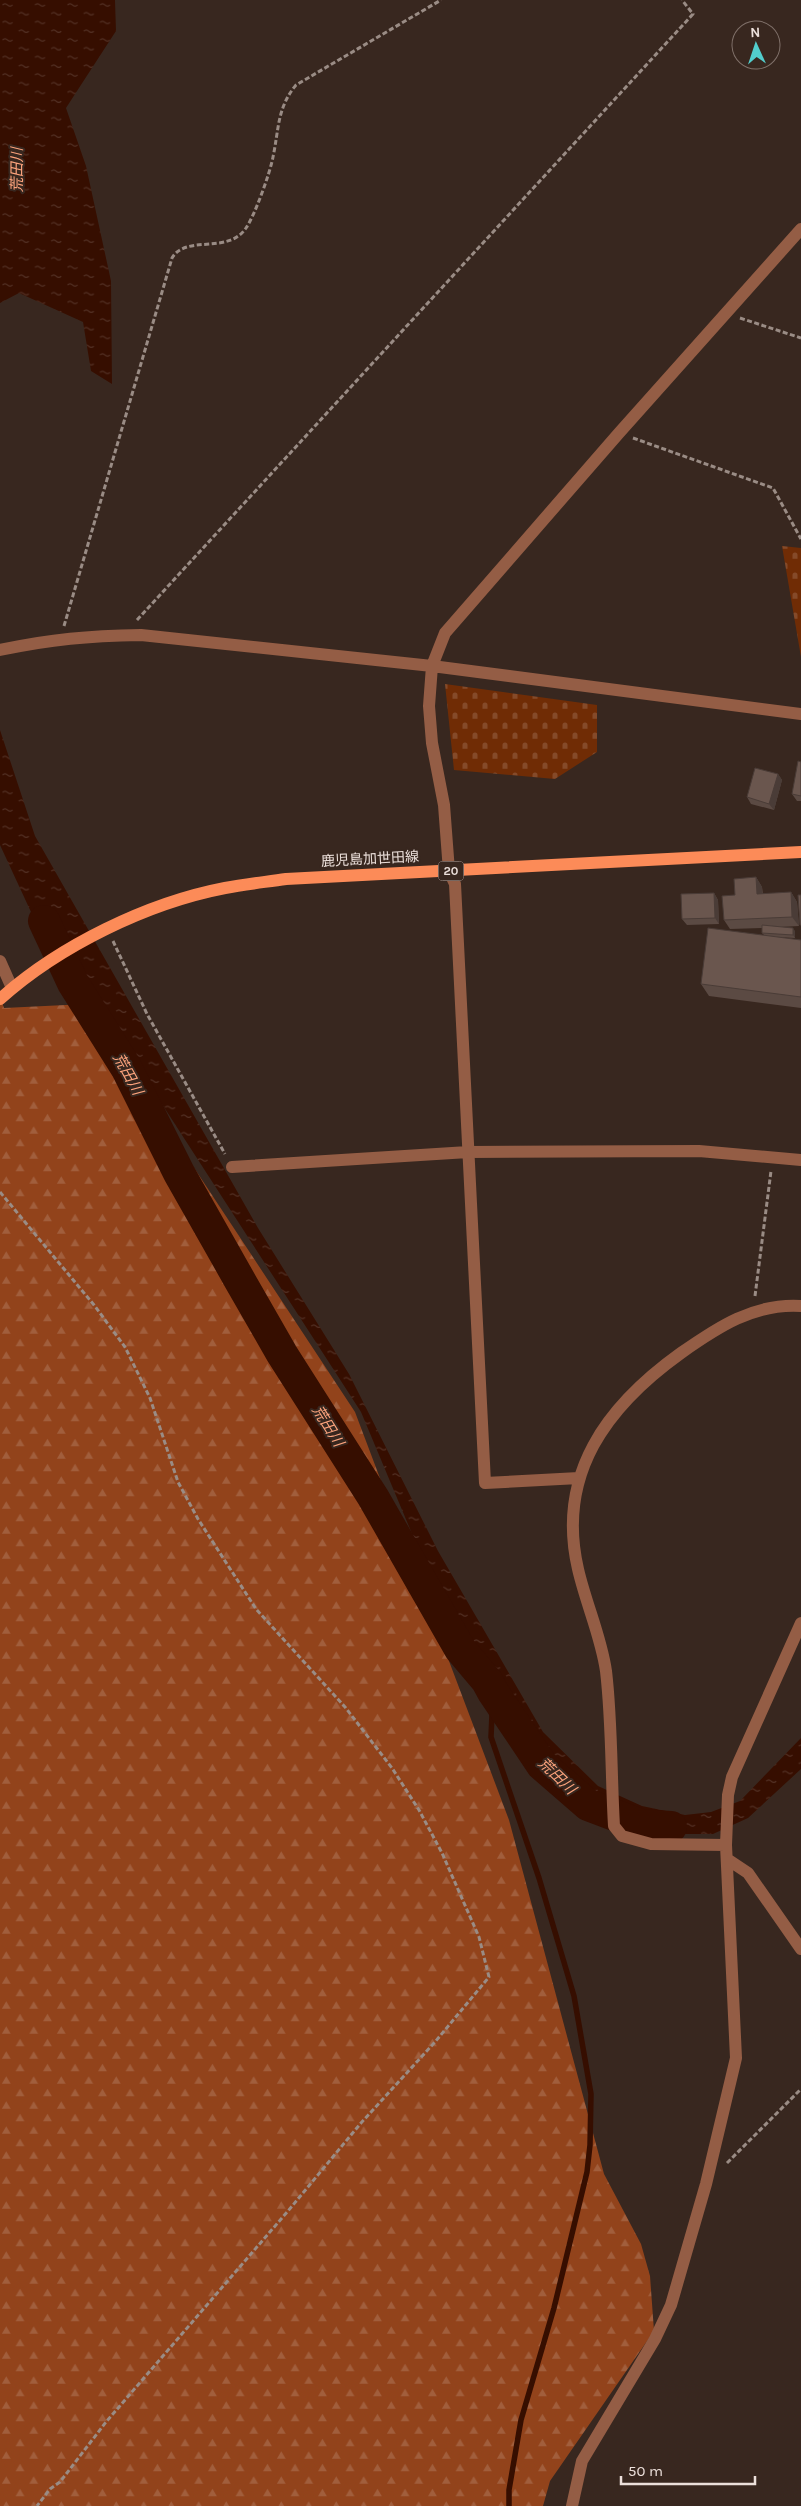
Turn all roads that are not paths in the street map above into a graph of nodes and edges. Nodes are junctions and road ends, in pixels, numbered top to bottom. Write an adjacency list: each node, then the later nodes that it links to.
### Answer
1 (801, 229): 3 (street)
2 (1, 650): 3 (street)
3 (432, 666): 4 (street); 6 (street)
4 (801, 714)
5 (801, 852): 6 (main road, 鹿児島加世田線 / 20)
6 (449, 871): 8 (main road, 鹿児島加世田線 / 20); 10 (street)
7 (0, 961): 8 (street)
8 (12, 988): 9 (main road, 鹿児島加世田線 / 20)
9 (0, 999)
10 (468, 1152): 11 (street); 12 (street); 14 (street)
11 (801, 1160)
12 (232, 1167)
13 (801, 1306): 14 (street)
14 (578, 1478): 16 (street)
15 (801, 1623): 16 (street)
16 (726, 1843): 17 (street)
17 (727, 1859): 18 (street); 19 (street)
18 (801, 1949)
19 (572, 2506)

